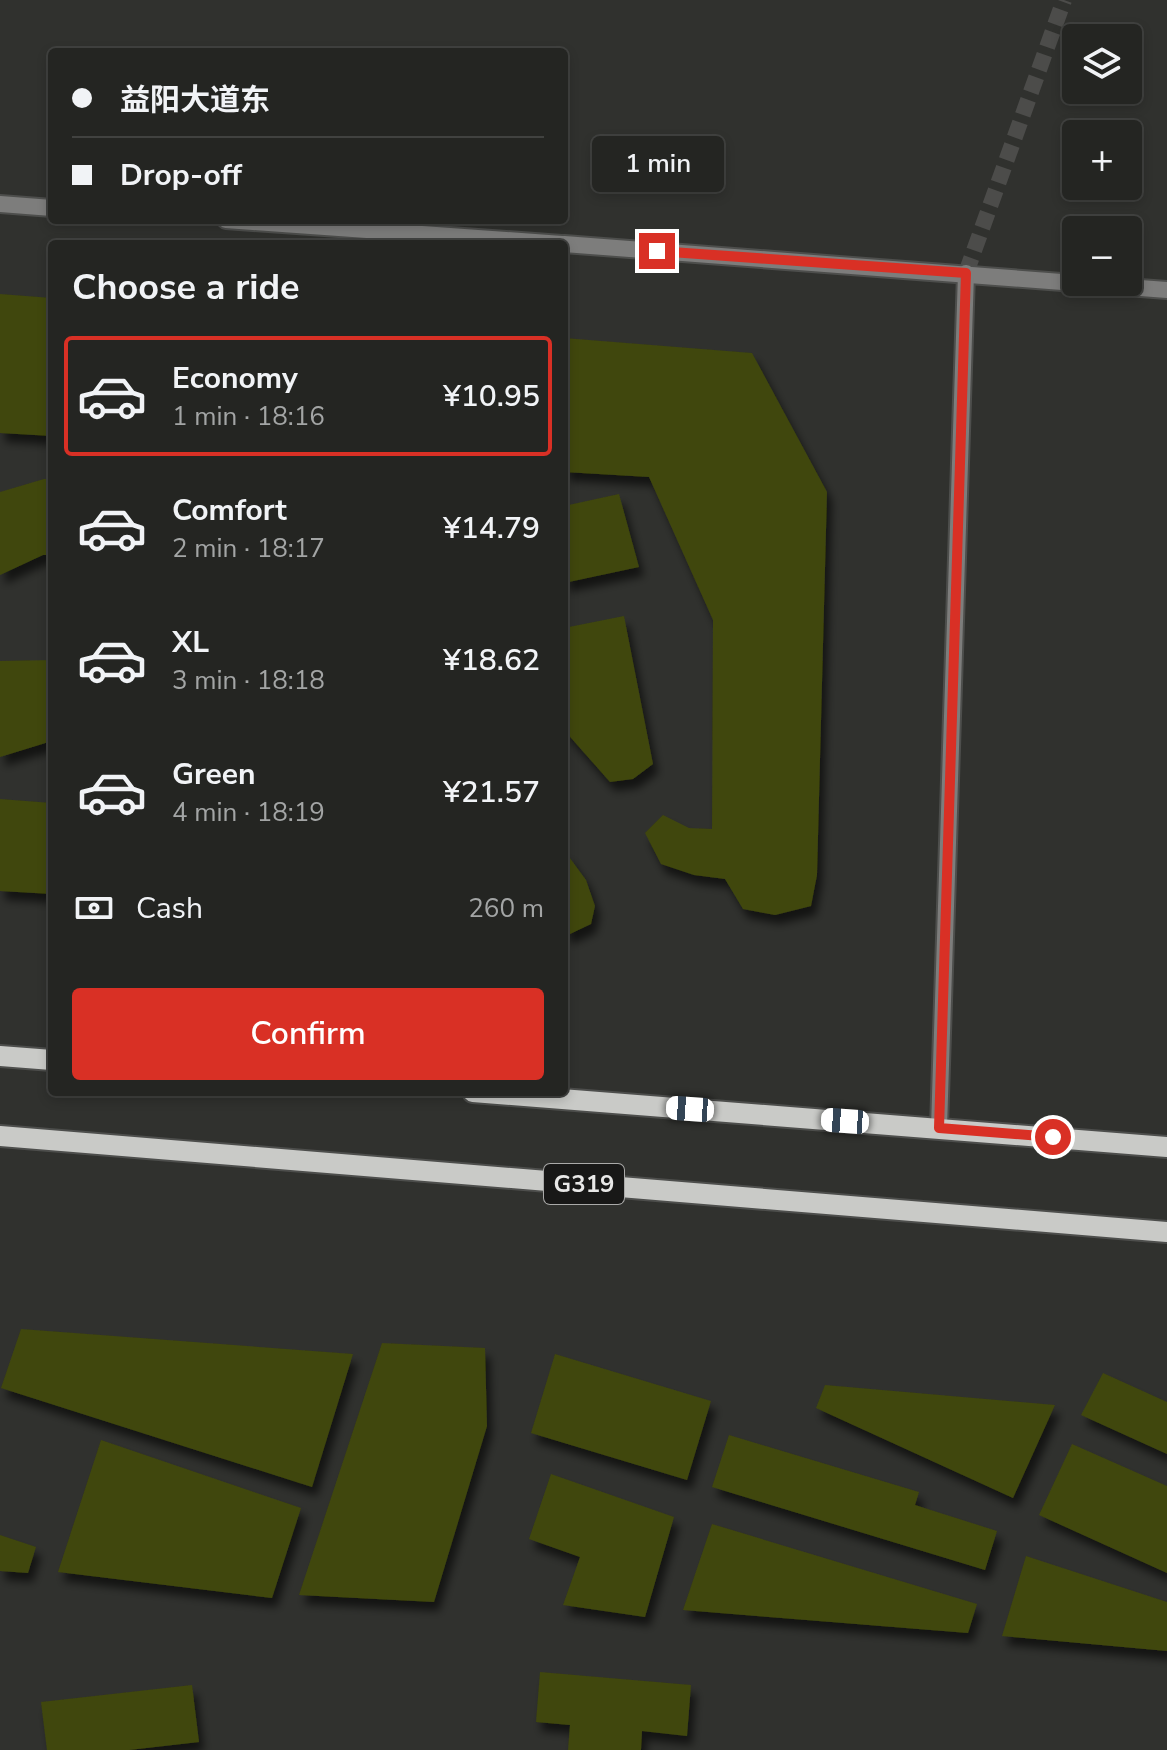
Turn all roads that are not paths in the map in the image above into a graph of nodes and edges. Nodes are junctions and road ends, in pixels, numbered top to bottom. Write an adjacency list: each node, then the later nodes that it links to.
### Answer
1 (0, 204): 2 (street)
2 (48, 208)
3 (282, 224): 4 (street)
4 (507, 240)
5 (568, 244): 6 (street)
6 (966, 273): 7 (street); 11 (street)
7 (1167, 290)
8 (0, 1056): 9 (main road)
9 (48, 1060)
10 (525, 1096): 11 (main road)
11 (939, 1128): 13 (main road)
12 (0, 1136): 14 (main road, G319)
13 (1167, 1147)
14 (1167, 1232)

